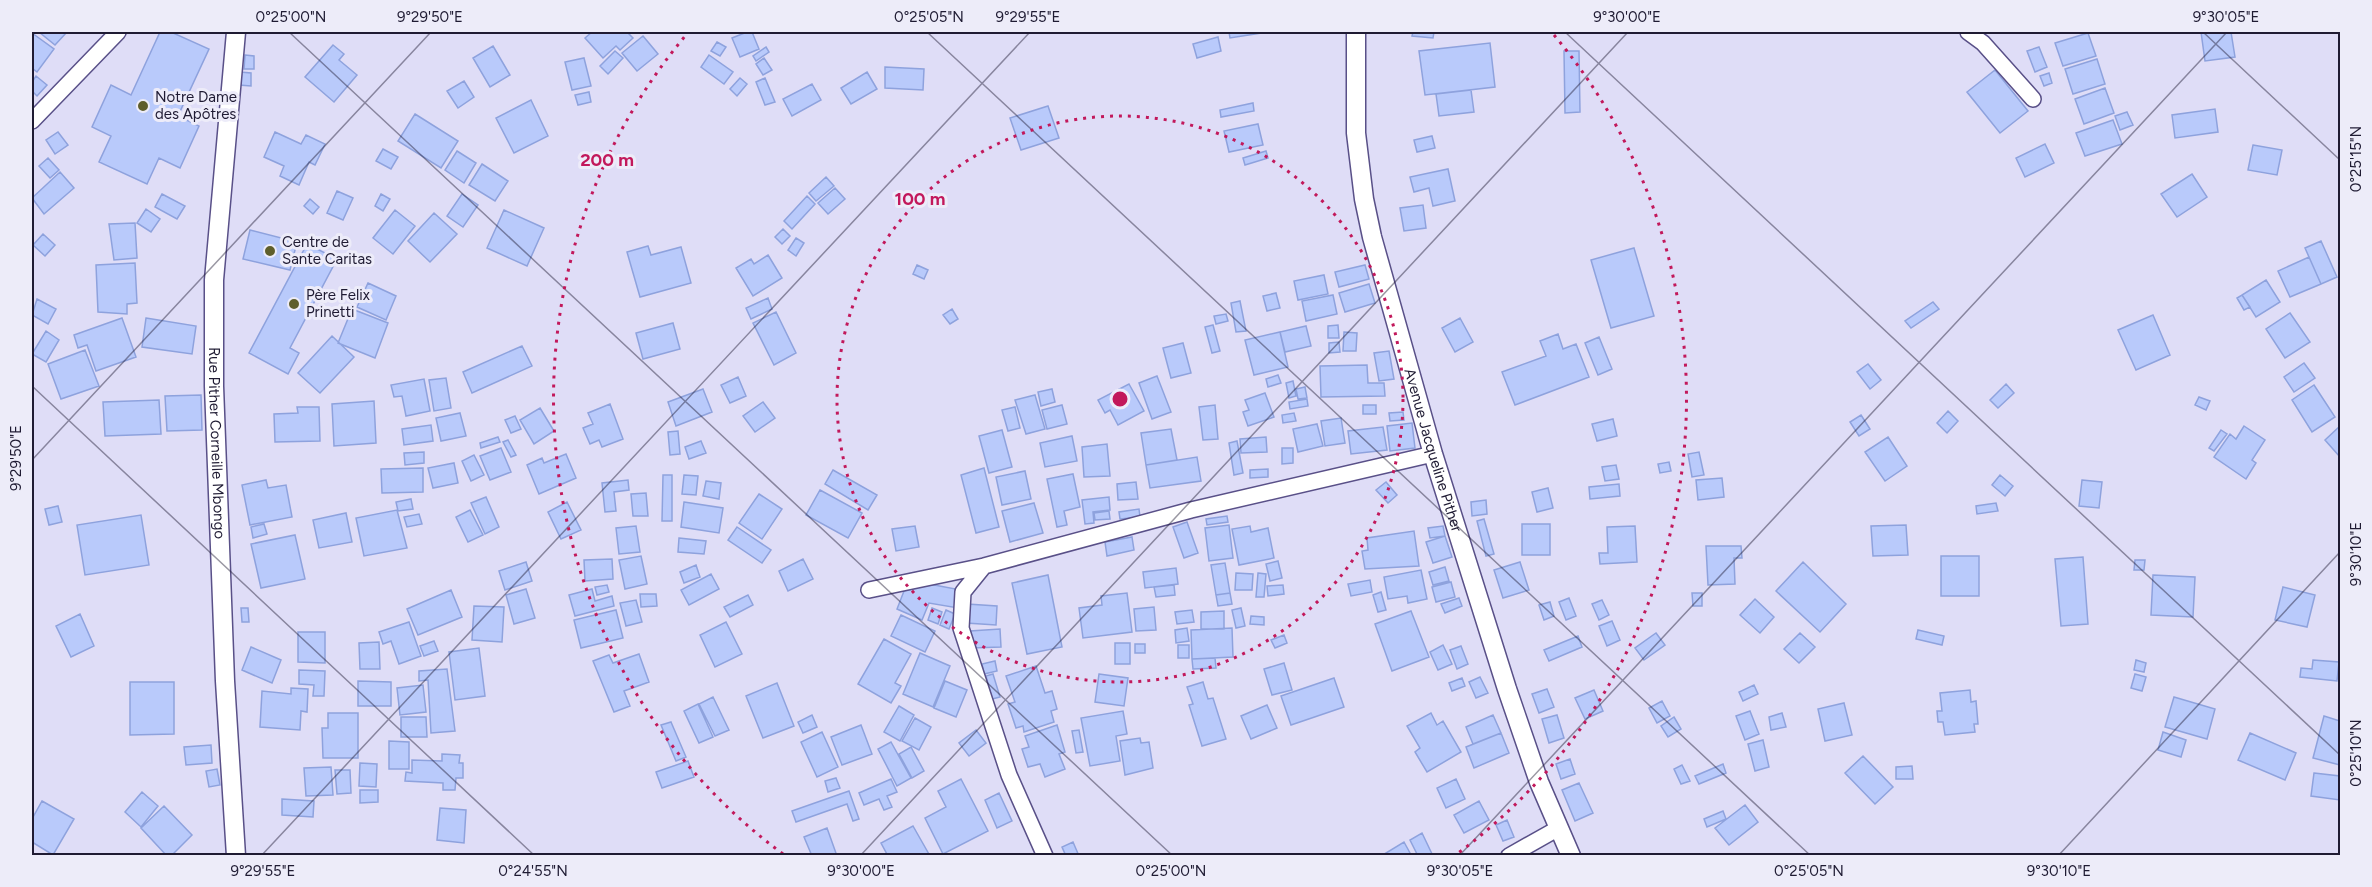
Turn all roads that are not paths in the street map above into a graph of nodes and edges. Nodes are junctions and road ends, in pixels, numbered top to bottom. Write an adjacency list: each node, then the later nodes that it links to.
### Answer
1 (118, 32): 6 (street)
2 (236, 32): 11 (street, Rue Pither Corneille Mbongo)
3 (1356, 32): 7 (street, Avenue Jacqueline Pither)
4 (1968, 32): 5 (street)
5 (2033, 99)
6 (32, 121)
7 (1433, 454): 8 (street); 10 (street, Avenue Jacqueline Pither)
8 (984, 566): 9 (street); 12 (street)
9 (869, 590)
10 (1557, 830): 13 (street); 14 (street, Avenue Jacqueline Pither)
11 (236, 855)
12 (1045, 855)
13 (1509, 855)
14 (1571, 855)

